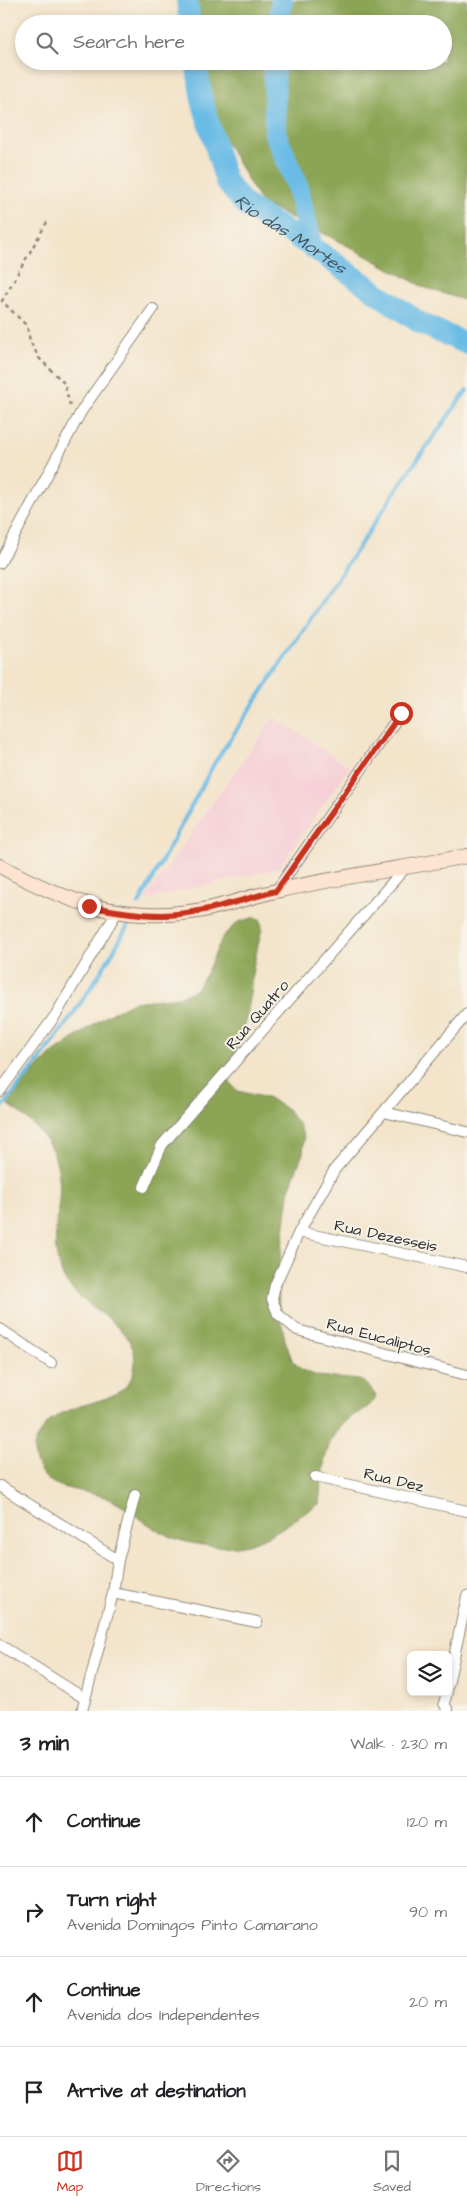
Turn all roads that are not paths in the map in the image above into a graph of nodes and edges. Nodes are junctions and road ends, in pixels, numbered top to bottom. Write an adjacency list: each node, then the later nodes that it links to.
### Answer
1 (153, 309): 2 (street)
2 (0, 563)
3 (401, 713): 7 (street)
4 (467, 856): 6 (main road)
5 (0, 866): 8 (main road)
6 (405, 868): 7 (main road); 13 (street, Rua Quatro)
7 (276, 891): 8 (main road)
8 (116, 912): 10 (street)
9 (467, 1014): 11 (street)
10 (0, 1092)
11 (384, 1112): 12 (street); 14 (street)
12 (467, 1132)
13 (144, 1187)
14 (300, 1232): 15 (street, Rua Dezesseis); 18 (street, Rua Eucaliptos)
15 (467, 1267)
16 (0, 1330): 17 (street)
17 (51, 1363)
18 (467, 1375)
19 (315, 1477): 22 (street, Rua Dez)
20 (0, 1486): 23 (street)
21 (135, 1496): 23 (street)
22 (467, 1511)
23 (118, 1560): 24 (street)
24 (113, 1593): 26 (street); 30 (street)
25 (467, 1596): 28 (street)
26 (257, 1622)
27 (0, 1645): 30 (street)
28 (452, 1666)
29 (446, 1696): 31 (street)
30 (84, 1698): 32 (street)
31 (447, 1710)
32 (82, 1711)

